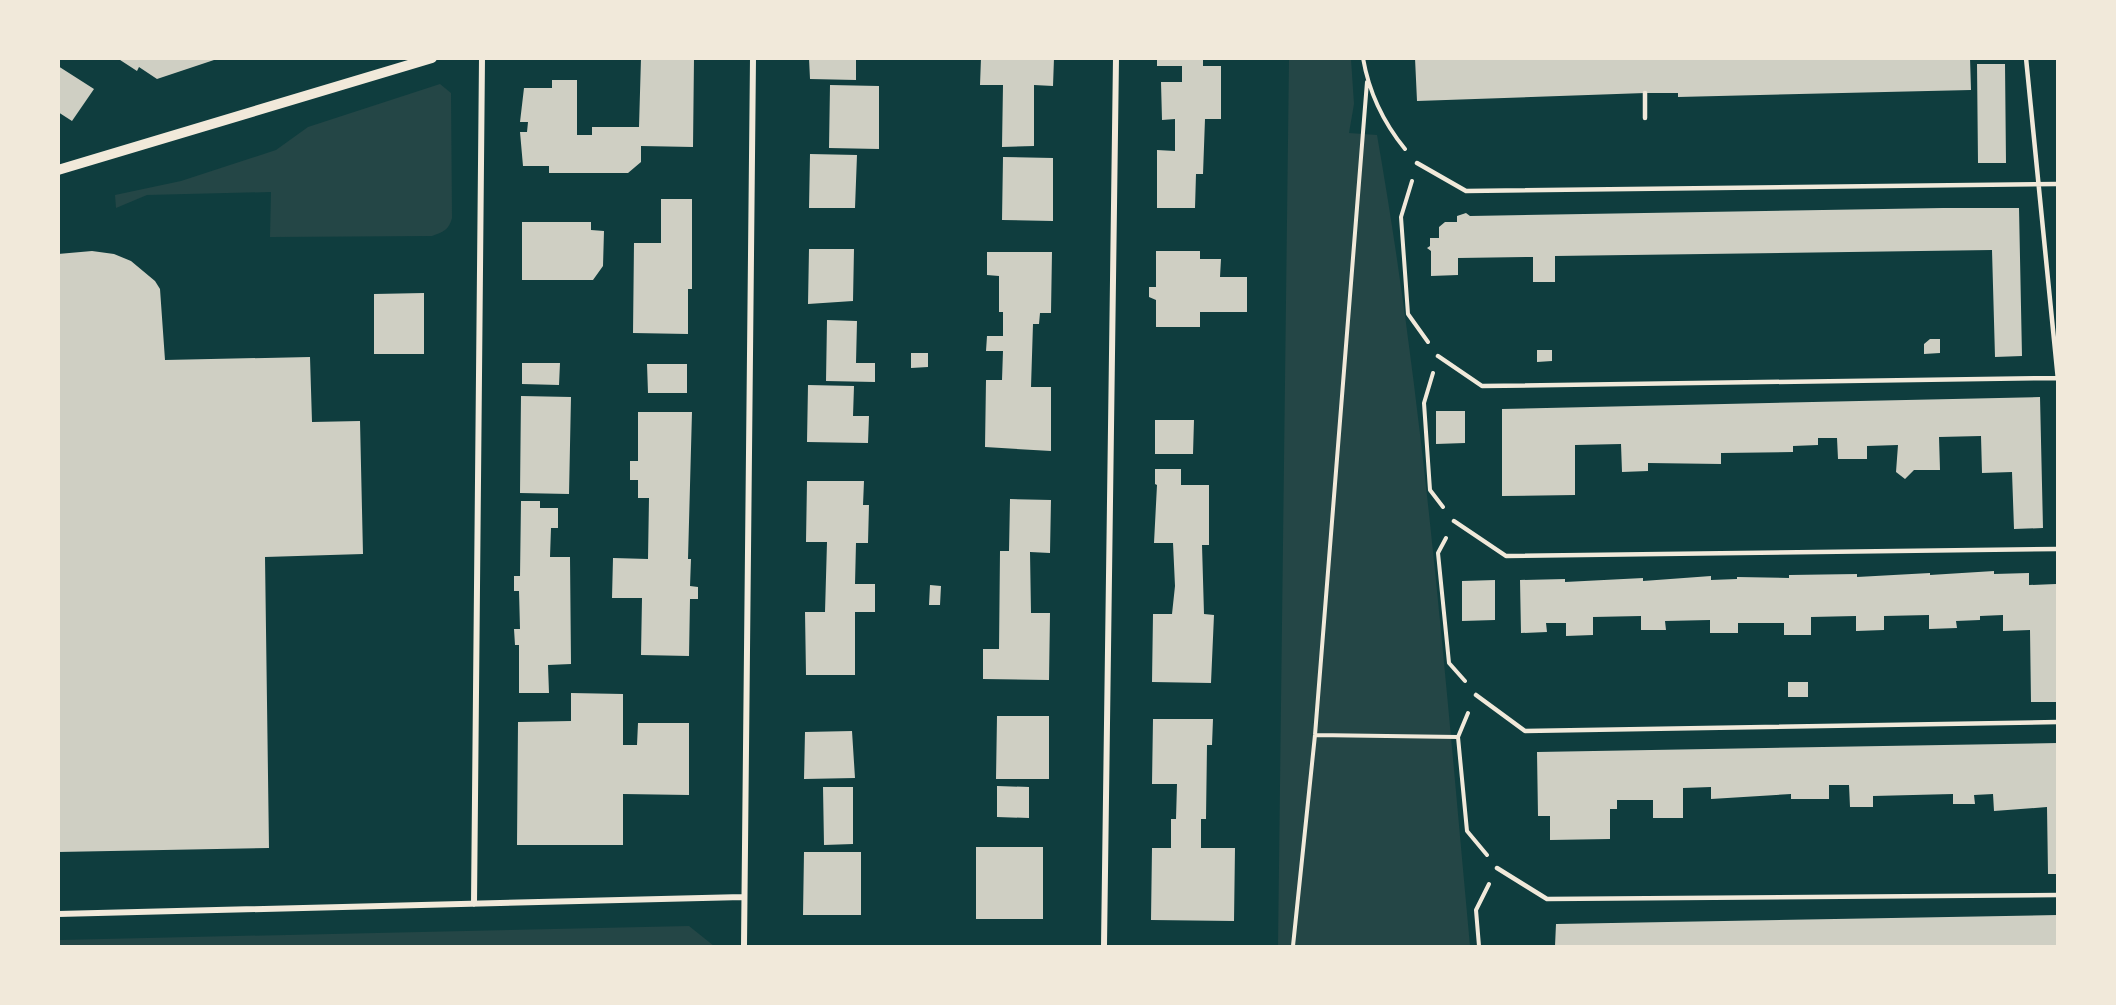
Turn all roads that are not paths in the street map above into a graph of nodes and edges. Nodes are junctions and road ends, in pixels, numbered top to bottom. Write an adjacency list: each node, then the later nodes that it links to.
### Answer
1 (432, 58): 9 (street)
2 (482, 58): 21 (street)
3 (753, 58): 20 (street)
4 (1116, 58): 24 (street)
5 (2026, 58): 11 (lane)
6 (1645, 93): 7 (lane)
7 (1645, 118)
8 (1417, 163): 11 (lane)
9 (58, 170)
10 (2058, 184): 11 (lane)
11 (2038, 186): 13 (lane)
12 (1438, 356): 13 (lane)
13 (2057, 379)
14 (1454, 520): 15 (lane)
15 (2058, 549)
16 (1476, 695): 17 (lane)
17 (2058, 722)
18 (1497, 868): 19 (lane)
19 (2058, 895)
20 (743, 897): 21 (street); 23 (street)
21 (474, 904): 22 (street)
22 (58, 914)
23 (744, 946)
24 (1104, 946)

